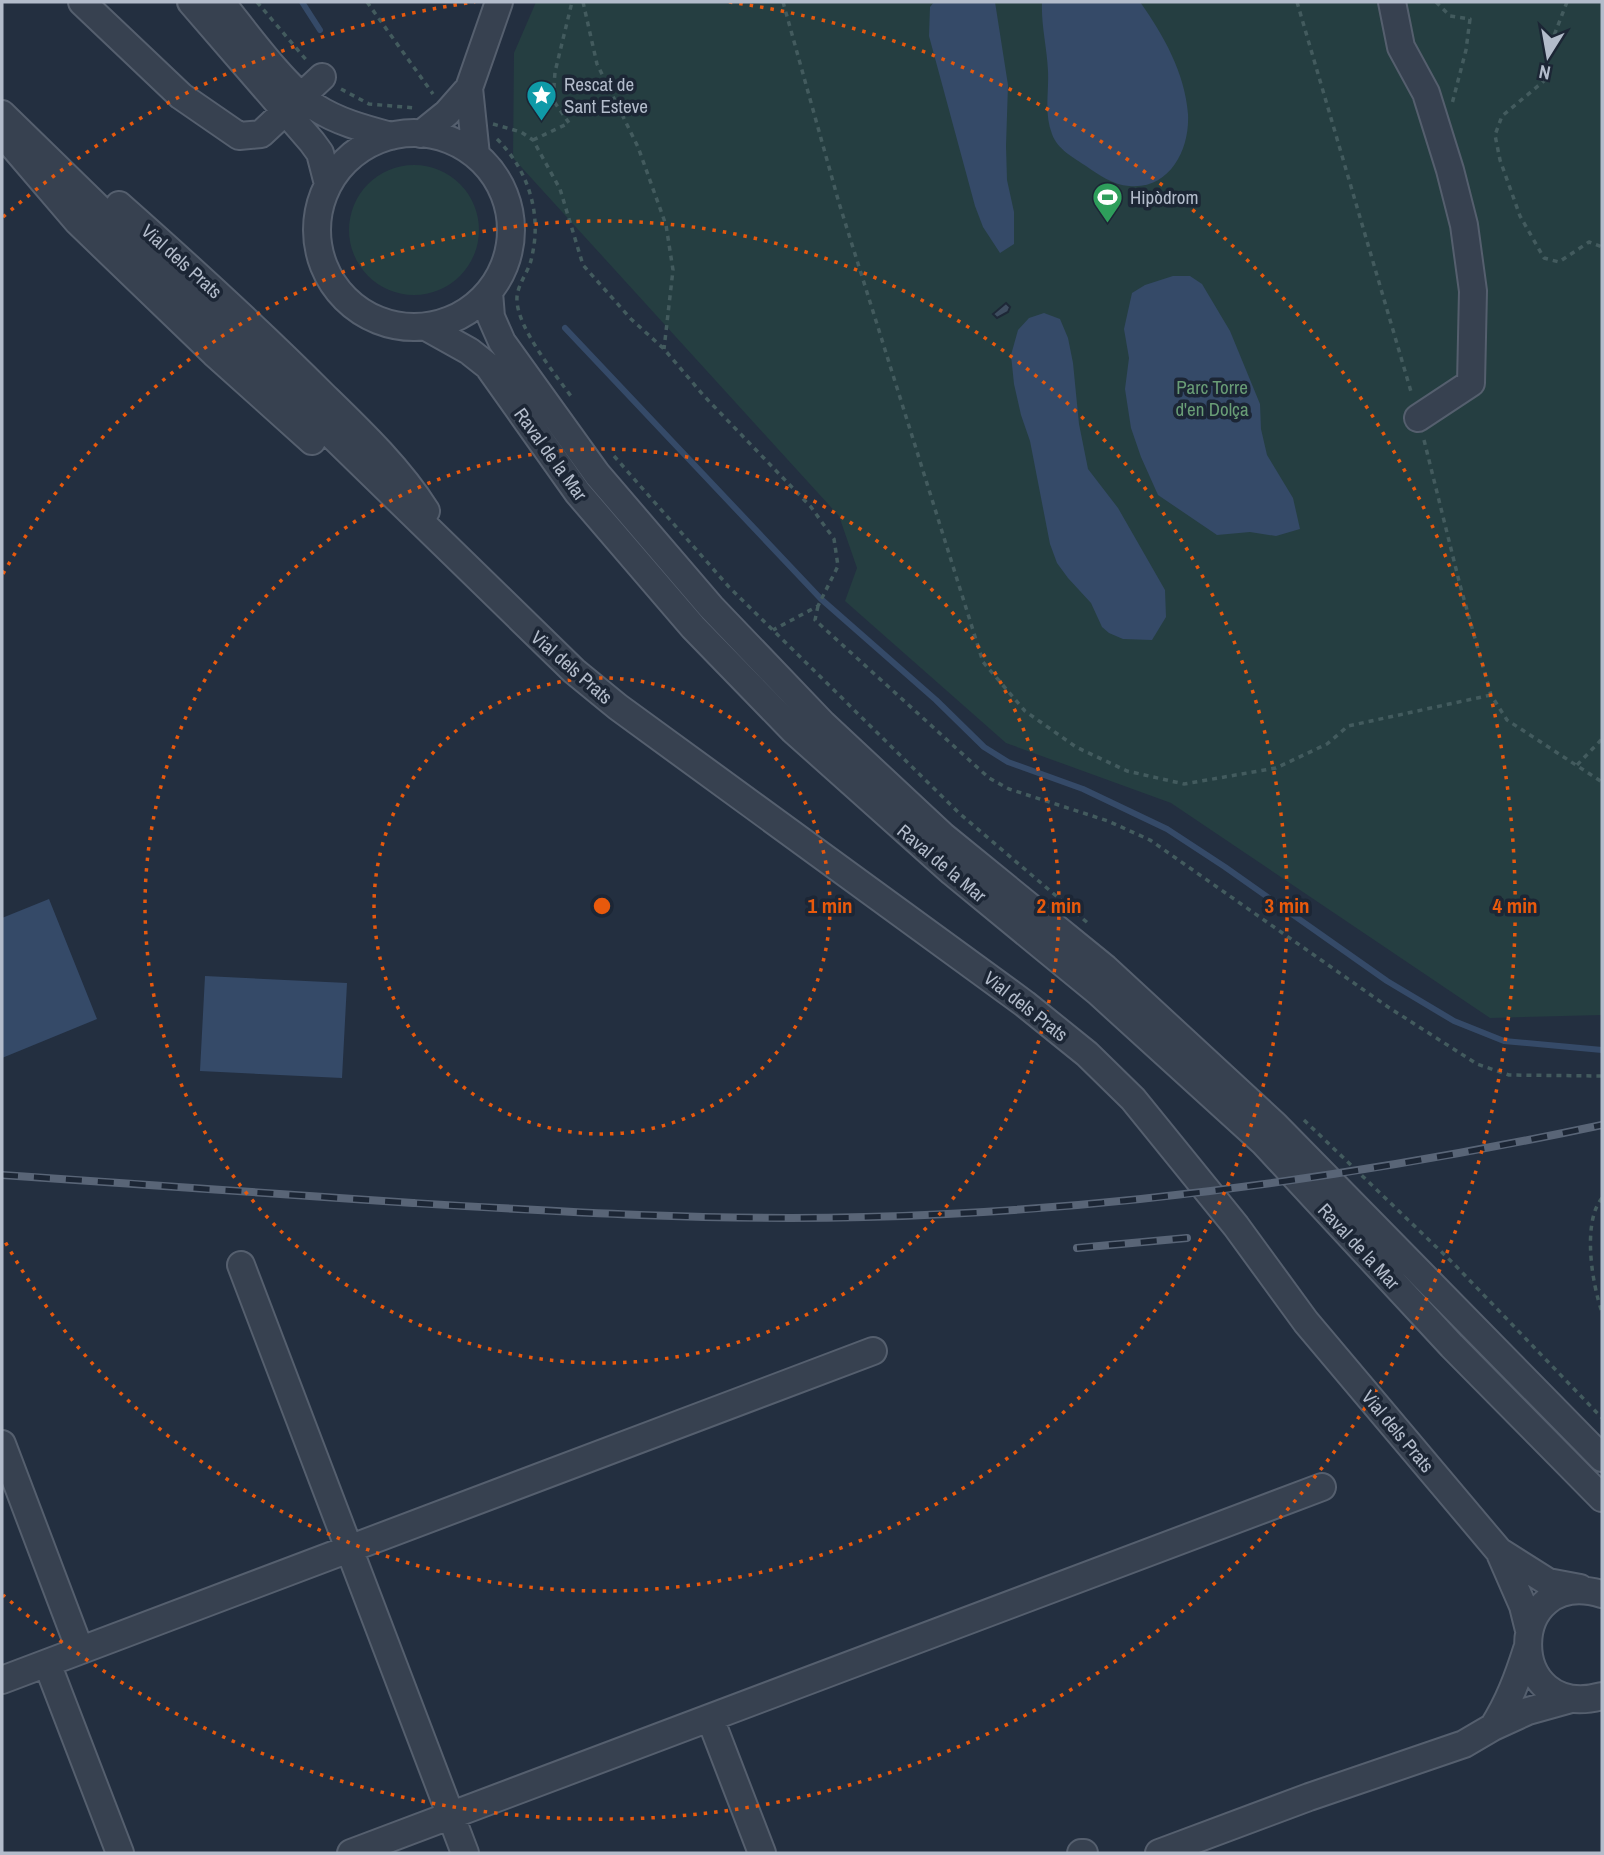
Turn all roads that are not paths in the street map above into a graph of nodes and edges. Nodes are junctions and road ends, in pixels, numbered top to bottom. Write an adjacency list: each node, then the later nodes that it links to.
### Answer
1 (82, 2): 9 (street)
2 (191, 2): 9 (street, Raval de la Mar)
3 (220, 2): 9 (street, Raval de la Mar)
4 (499, 2): 7 (street)
5 (1392, 2): 18 (street)
6 (323, 77): 9 (street)
7 (469, 88): 12 (street); 14 (street)
8 (2, 102): 19 (street, Vial dels Prats)
9 (293, 104): 13 (street, Raval de la Mar); 15 (street, Raval de la Mar)
10 (2, 114): 19 (street, Vial dels Prats)
11 (2, 132): 19 (street, Vial dels Prats)
12 (421, 134): 13 (street, Raval de la Mar); 14 (street, Raval de la Mar)
13 (391, 136): 15 (street, Raval de la Mar)
14 (476, 155): 16 (street, Raval de la Mar)
15 (328, 184): 17 (street, Raval de la Mar)
16 (489, 292): 17 (street, Raval de la Mar); 23 (street, Raval de la Mar)
17 (426, 327): 25 (street, Raval de la Mar)
18 (1418, 418)
19 (457, 560): 27 (street, Vial dels Prats)
20 (241, 1265): 26 (street)
21 (873, 1351): 26 (street)
22 (2, 1444): 30 (street)
23 (1602, 1458)
24 (1322, 1487): 35 (street)
25 (1602, 1498)
26 (349, 1549): 30 (street); 37 (street)
27 (1499, 1551): 28 (street, Vial dels Prats); 29 (street, Vial dels Prats)
28 (1596, 1592): 29 (street, Vial dels Prats)
29 (1528, 1639): 34 (street, Vial dels Prats); 36 (street, Vial dels Prats)
30 (80, 1650): 31 (street)
31 (47, 1663): 32 (street); 38 (street)
32 (2, 1680)
33 (1602, 1697): 34 (street)
34 (1570, 1699): 36 (street)
35 (710, 1718): 37 (street); 41 (street)
36 (1493, 1727): 42 (street)
37 (451, 1816): 39 (street); 40 (street)
38 (120, 1853)
39 (351, 1853)
40 (465, 1853)
41 (762, 1853)
42 (1159, 1853)

